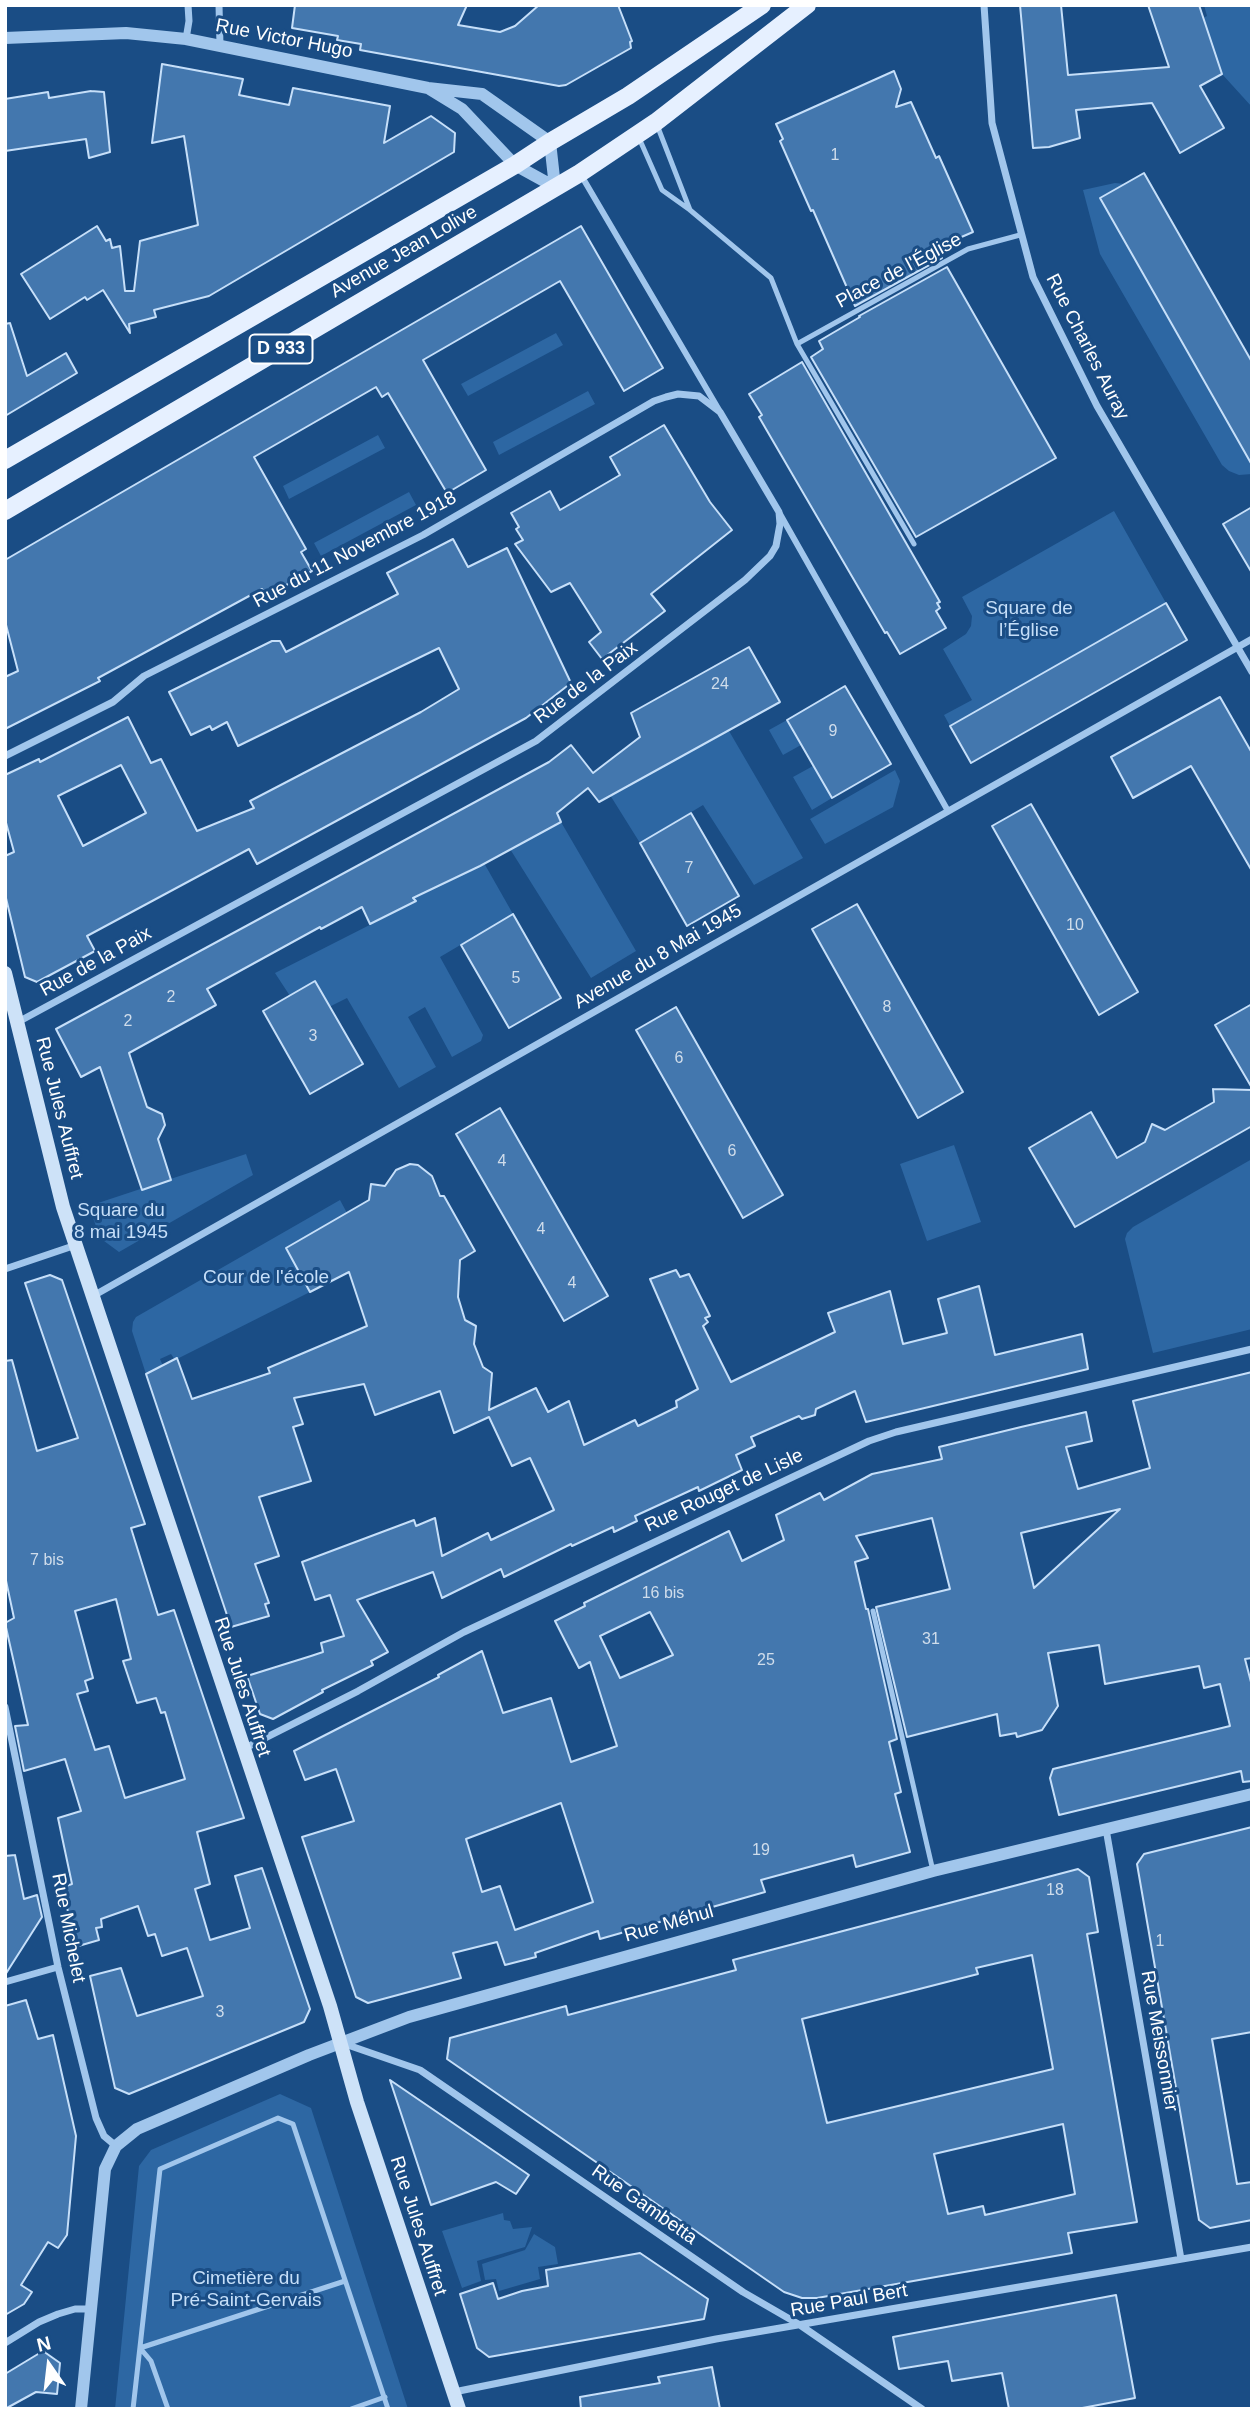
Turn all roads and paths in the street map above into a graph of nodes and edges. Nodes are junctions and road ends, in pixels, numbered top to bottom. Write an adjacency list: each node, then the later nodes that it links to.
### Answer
1 (188, 5): 7 (street)
2 (219, 5): 8 (street)
3 (762, 5): 12 (main road, Avenue Jean Lolive / D 933)
4 (807, 5): 10 (main road, Avenue Jean Lolive / D 933)
5 (984, 5): 17 (street, Rue Charles Auray)
6 (5, 38): 7 (street, Rue Victor Hugo)
7 (186, 39): 8 (street, Rue Victor Hugo)
8 (220, 46): 9 (street, Rue Victor Hugo)
9 (428, 88): 12 (street, Rue Victor Hugo); 13 (street, Rue Victor Hugo)
10 (656, 122): 11 (main road, Avenue Jean Lolive / D 933); 16 (lane)
11 (638, 135): 14 (main road, Avenue Jean Lolive / D 933); 16 (lane)
12 (550, 142): 13 (main road, Avenue Jean Lolive / D 933); 15 (street)
13 (515, 166): 15 (street, Rue Victor Hugo); 20 (main road, Avenue Jean Lolive / D 933)
14 (580, 173): 15 (main road, Avenue Jean Lolive / D 933); 19 (street)
15 (555, 187): 21 (main road, Avenue Jean Lolive / D 933)
16 (690, 210): 18 (lane)
17 (1020, 235): 18 (lane, Place de l'Église); 25 (street, Rue Charles Auray)
18 (797, 344): 23 (lane)
19 (720, 412): 22 (street); 27 (street, Rue du 11 Novembre 1918)
20 (5, 460)
21 (5, 510)
22 (779, 512): 28 (street); 30 (street, Rue de la Paix)
23 (914, 544)
24 (1252, 639): 25 (street, Avenue du 8 Mai 1945)
25 (1238, 646): 26 (street, Rue Charles Auray); 28 (street, Avenue du 8 Mai 1945)
26 (1252, 672)
27 (5, 757)
28 (948, 811): 33 (street, Avenue du 8 Mai 1945)
29 (5, 973): 30 (main road, Rue Jules Auffret)
30 (18, 1022): 31 (main road, Rue Jules Auffret)
31 (77, 1245): 32 (street); 33 (main road, Rue Jules Auffret)
32 (5, 1269)
33 (93, 1296): 37 (main road, Rue Jules Auffret)
34 (1252, 1349): 37 (street, Rue Rouget de Lisle)
35 (873, 1611): 40 (lane)
36 (5, 1707): 41 (street, Rue Michelet)
37 (242, 1749): 43 (main road, Rue Jules Auffret)
38 (1252, 1794): 39 (street, Rue Méhul)
39 (1106, 1828): 40 (street, Rue Méhul); 46 (street, Rue Meissonnier)
40 (933, 1871): 43 (street, Rue Méhul)
41 (58, 1966): 42 (street); 44 (street, Rue Michelet)
42 (5, 1982)
43 (341, 2043): 44 (street, Rue Méhul); 49 (street, Rue Gambetta); 52 (main road, Rue Jules Auffret)
44 (116, 2146): 48 (street)
45 (1252, 2247): 46 (street, Rue Paul Bert)
46 (1181, 2259): 49 (street, Rue Paul Bert)
47 (345, 2281): 51 (lane); 51 (lane); 53 (lane)
48 (90, 2309): 50 (street); 54 (street)
49 (800, 2325): 52 (street, Rue Paul Bert); 60 (street, Rue Gambetta)
50 (5, 2343)
51 (140, 2348): 55 (lane); 56 (lane)
52 (453, 2392): 59 (main road, Rue Jules Auffret)
53 (385, 2398): 57 (lane); 58 (lane)
54 (81, 2409)
55 (133, 2409)
56 (168, 2409)
57 (351, 2409)
58 (388, 2409)
59 (459, 2409)
60 (922, 2409)

